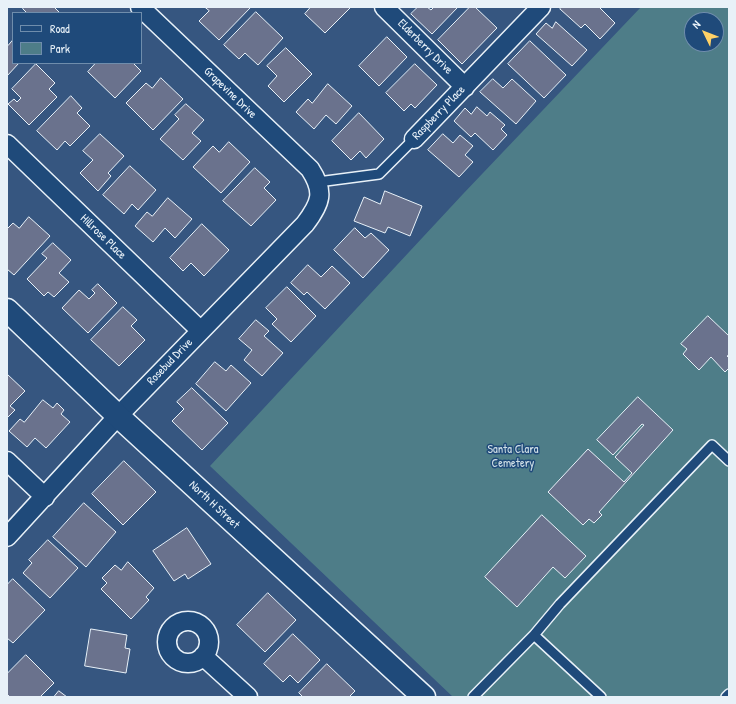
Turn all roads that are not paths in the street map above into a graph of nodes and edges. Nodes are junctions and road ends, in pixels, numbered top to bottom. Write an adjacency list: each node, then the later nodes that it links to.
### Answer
1 (140, 7): 7 (street, Grapevine Drive)
2 (384, 7): 4 (street, Elderberry Drive)
3 (540, 7): 4 (street, Raspberry Place)
4 (465, 87): 5 (street, Raspberry Place)
5 (414, 139): 7 (lane, Raspberry Place)
6 (7, 144): 9 (street, Hillrose Place)
7 (318, 182): 9 (street, Rosebud Drive)
8 (7, 310): 10 (street, North H Street)
9 (200, 330): 10 (street, Rosebud Drive)
10 (118, 416): 13 (street, Rosebud Drive); 19 (street, North H Street)
11 (7, 461): 13 (street)
12 (729, 461): 15 (lane)
13 (45, 497): 14 (street, Rosebud Drive)
14 (7, 537)
15 (534, 635): 20 (lane); 21 (lane)
16 (203, 656): 18 (street)
17 (729, 694): 22 (lane)
18 (248, 697)
19 (424, 697)
20 (473, 697)
21 (601, 697)
22 (726, 697)

